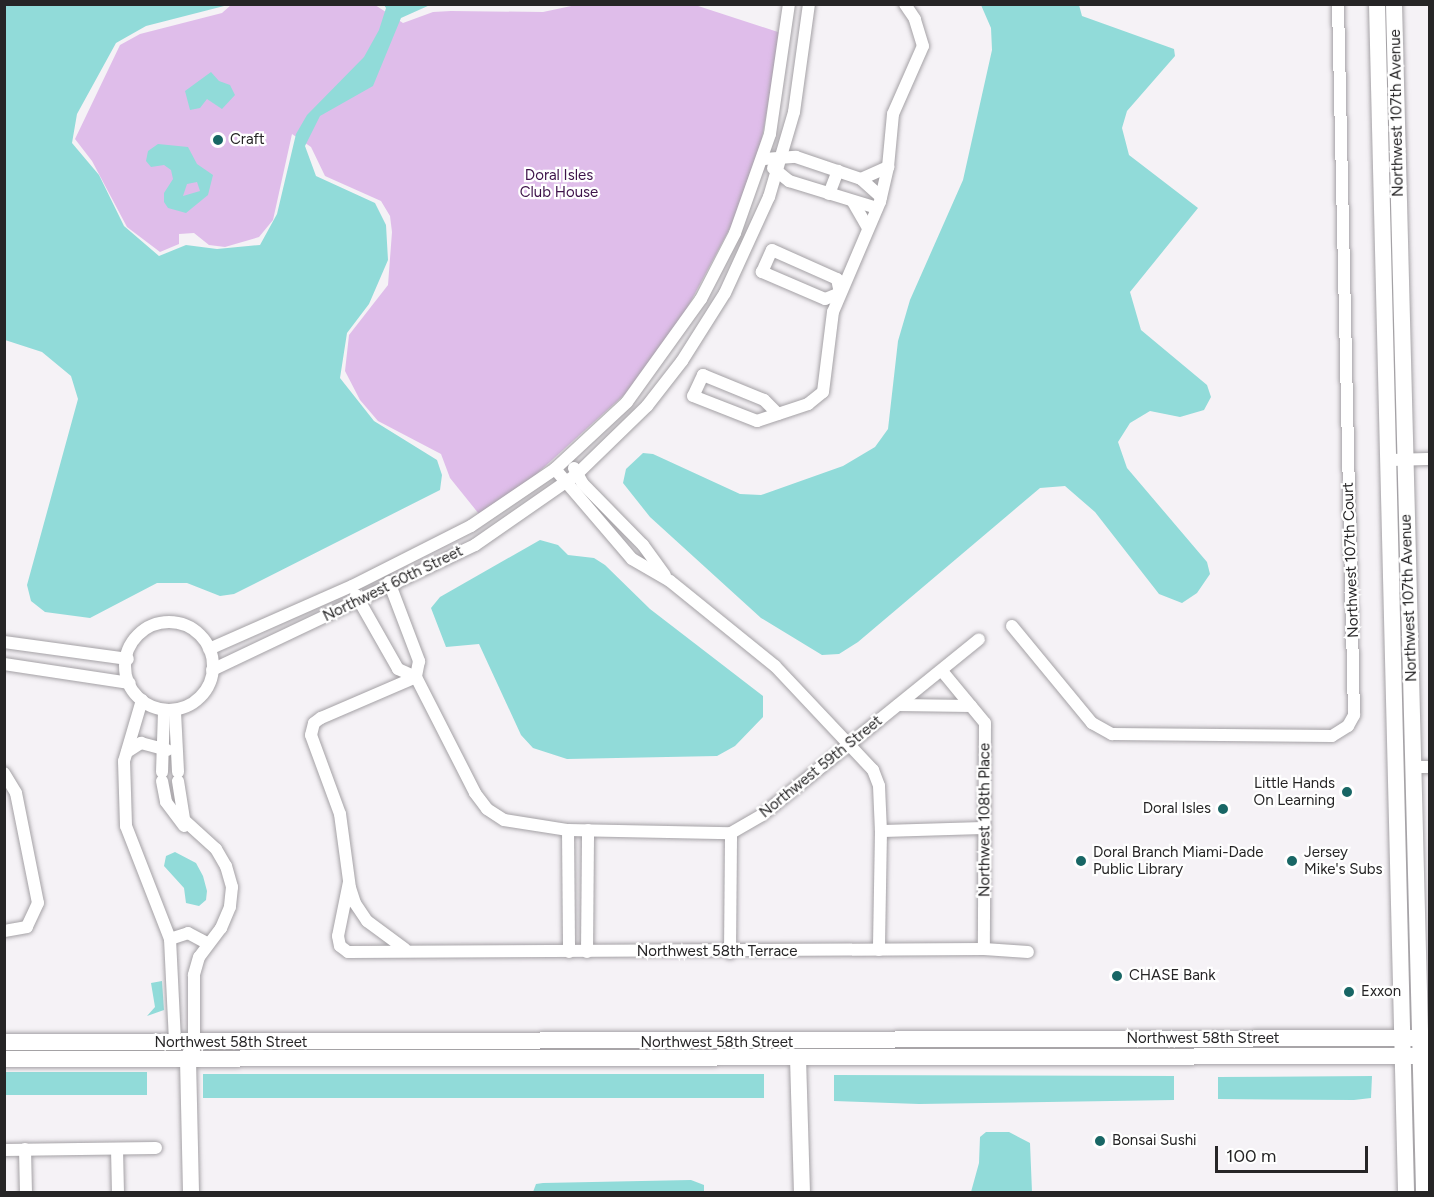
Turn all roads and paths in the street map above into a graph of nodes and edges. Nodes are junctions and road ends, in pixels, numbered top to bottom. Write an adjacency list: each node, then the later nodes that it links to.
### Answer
1 (789, 4): 8 (street, Northwest 60th Street)
2 (809, 4): 7 (street, Northwest 60th Street)
3 (905, 4): 9 (street)
4 (1338, 4): 31 (street, Northwest 107th Court)
5 (1377, 4): 21 (street, Northwest 107th Avenue)
6 (1394, 4): 22 (street, Northwest 107th Avenue)
7 (782, 158): 8 (street); 10 (street); 11 (street, Northwest 60th Street)
8 (764, 159): 11 (street); 19 (street, Northwest 60th Street)
9 (888, 167): 12 (street); 15 (street)
10 (838, 171): 12 (street); 13 (street)
11 (777, 173): 13 (street); 24 (street, Northwest 60th Street)
12 (861, 179): 15 (street)
13 (829, 194): 14 (street)
14 (853, 202): 15 (street); 16 (street)
15 (879, 202): 16 (street)
16 (868, 228): 17 (street)
17 (840, 293): 17 (street); 18 (street)
18 (778, 414): 18 (street)
19 (568, 458): 23 (street, Northwest 60th Street); 24 (street)
20 (1430, 459): 22 (street)
21 (1388, 460): 22 (street); 68 (street, Northwest 107th Avenue)
22 (1406, 460): 49 (street, Northwest 107th Avenue)
23 (555, 469): 25 (street); 26 (street, Northwest 60th Street)
24 (577, 474): 25 (street, Northwest 60th Street); 27 (street)
25 (566, 483): 27 (street); 29 (street, Northwest 60th Street)
26 (383, 571): 28 (street, Northwest 60th Street); 29 (street)
27 (669, 581): 45 (street)
28 (352, 586): 30 (street); 34 (street, Northwest 60th Street)
29 (391, 586): 30 (street, Northwest 60th Street); 39 (street)
30 (359, 602): 37 (street, Northwest 60th Street); 39 (street)
31 (1012, 626)
32 (979, 639): 38 (street, Northwest 59th Street)
33 (4, 642): 35 (street)
34 (209, 649): 35 (street); 37 (street)
35 (128, 659): 40 (street)
36 (4, 664): 40 (street)
37 (212, 670): 44 (street)
38 (942, 671): 42 (street, Northwest 59th Street); 43 (street, Northwest 108th Place)
39 (416, 677): 52 (street); 57 (street)
40 (130, 683): 41 (street)
41 (142, 700): 44 (street); 47 (street)
42 (898, 705): 43 (street); 45 (street, Northwest 59th Street)
43 (971, 706): 51 (street, Northwest 108th Place)
44 (170, 712): 46 (street); 48 (street)
45 (850, 742): 54 (street); 55 (street, Northwest 59th Street)
46 (162, 750): 47 (street); 48 (street); 56 (street)
47 (127, 752): 59 (street)
48 (179, 752): 56 (street)
49 (1422, 767): 69 (street, Northwest 107th Avenue)
50 (4, 773): 58 (street)
51 (984, 828): 54 (street); 61 (street, Northwest 108th Place)
52 (568, 830): 53 (street); 64 (street)
53 (588, 830): 55 (street); 65 (street)
54 (881, 831): 63 (street)
55 (731, 833): 67 (street)
56 (198, 834): 60 (street)
57 (349, 882): 62 (street); 62 (street, Northwest 58th Terrace)
58 (4, 930)
59 (170, 939): 60 (street); 71 (street)
60 (207, 943): 73 (street)
61 (984, 949): 63 (street, Northwest 58th Terrace); 66 (street, Northwest 58th Terrace)
62 (406, 950): 64 (street, Northwest 58th Terrace)
63 (879, 950): 67 (street, Northwest 58th Terrace)
64 (569, 952): 65 (street, Northwest 58th Terrace)
65 (587, 952): 67 (street, Northwest 58th Terrace)
66 (1028, 952)
67 (730, 953)
68 (1403, 1038): 69 (street, Northwest 58th Street); 72 (street, Northwest 58th Street); 74 (street, Northwest 107th Avenue)
69 (1425, 1038): 75 (street, Northwest 107th Avenue)
70 (4, 1042): 71 (street, Northwest 58th Street)
71 (175, 1043): 73 (street, Northwest 58th Street)
72 (798, 1050): 73 (street, Northwest 58th Street); 74 (street, Northwest 58th Street); 84 (street)
73 (191, 1051): 76 (street, Northwest 58th Street); 83 (street)
74 (1403, 1056): 75 (street, Northwest 58th Street); 85 (street, Northwest 107th Avenue)
75 (1425, 1056): 86 (street, Northwest 107th Avenue)
76 (4, 1059)
77 (156, 1148): 79 (street)
78 (25, 1149): 79 (street); 80 (street); 81 (street)
79 (117, 1149): 82 (street)
80 (4, 1150)
81 (26, 1192)
82 (118, 1192)
83 (191, 1192)
84 (802, 1192)
85 (1406, 1192)
86 (1424, 1192)

